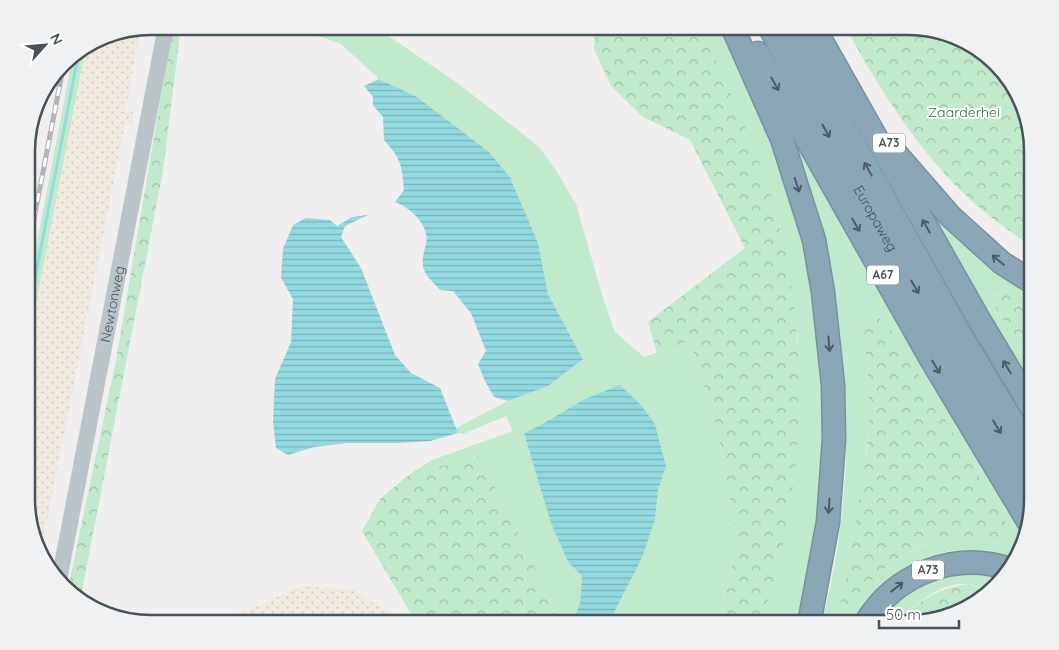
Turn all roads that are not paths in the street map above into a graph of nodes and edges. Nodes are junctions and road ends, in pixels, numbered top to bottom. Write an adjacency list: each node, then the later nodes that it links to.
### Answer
1 (164, 35): 13 (street, Newtonweg)
2 (736, 35): 14 (highway, one-way to 14)
3 (748, 35): 11 (highway, A67, one-way to 11)
4 (774, 35): 10 (highway, Europaweg / A67, one-way to 10)
5 (793, 35): 9 (highway, Europaweg / A67, one-way to 5)
6 (817, 35): 7 (highway, A73, one-way to 6); 8 (highway, one-way to 6)
7 (1024, 277)
8 (1024, 395)
9 (1024, 441)
10 (1024, 473)
11 (1023, 513)
12 (1001, 568): 15 (highway, A73, one-way to 12)
13 (62, 572)
14 (811, 615)
15 (871, 615)

